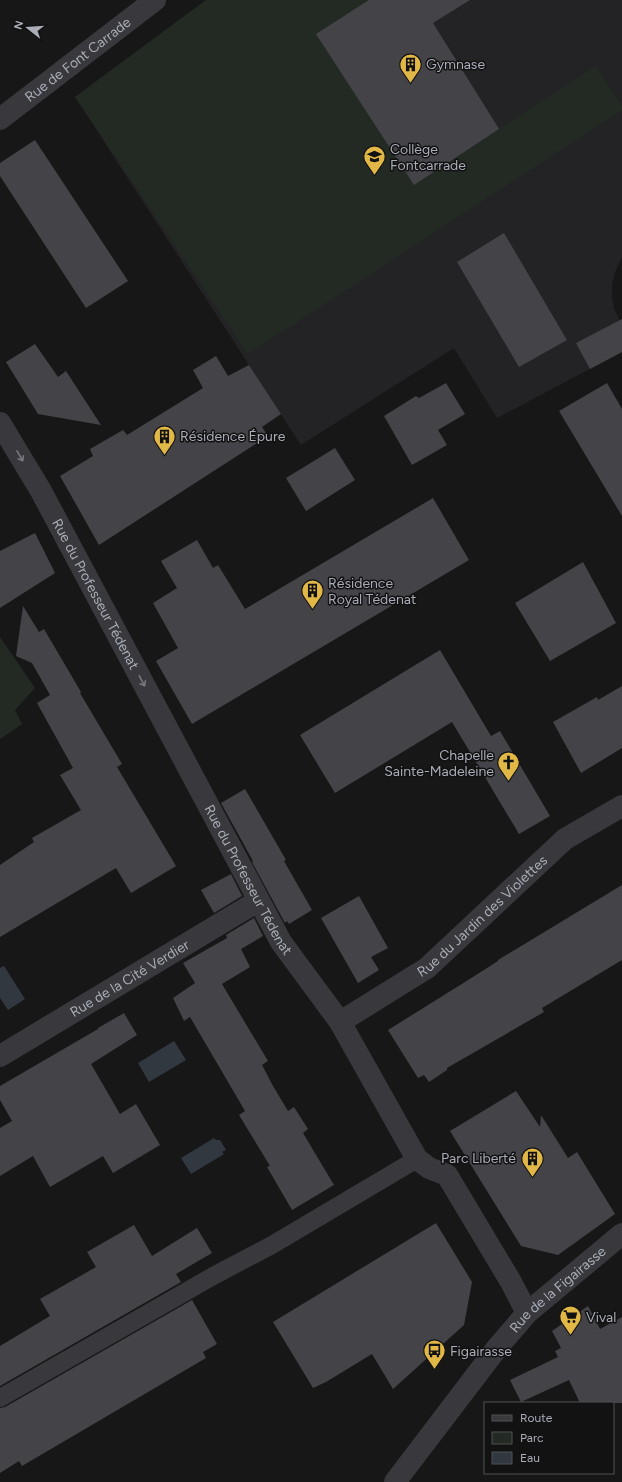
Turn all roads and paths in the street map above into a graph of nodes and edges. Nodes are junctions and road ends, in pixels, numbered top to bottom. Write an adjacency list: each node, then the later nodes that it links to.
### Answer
1 (156, 0): 2 (street, Rue de Font Carrade)
2 (0, 119)
3 (0, 423): 5 (street, Rue du Professeur Tédenat, one-way to 5)
4 (622, 806): 6 (street, Rue du Jardin des Violettes)
5 (258, 901): 6 (street, Rue du Professeur Tédenat); 7 (street, Rue de la Cité Verdier)
6 (340, 1022): 8 (street, Rue du Professeur Tédenat)
7 (0, 1056)
8 (417, 1159): 10 (street, Rue du Professeur Tédenat); 11 (lane)
9 (622, 1234): 10 (street, Rue de la Figairasse)
10 (526, 1313): 12 (street, Rue de la Figairasse)
11 (0, 1398)
12 (395, 1482)

